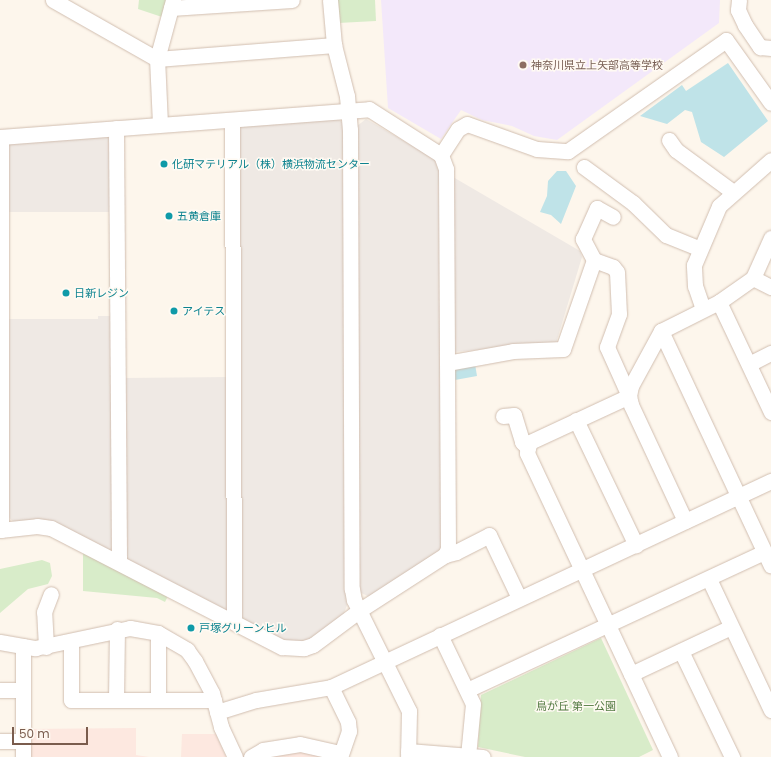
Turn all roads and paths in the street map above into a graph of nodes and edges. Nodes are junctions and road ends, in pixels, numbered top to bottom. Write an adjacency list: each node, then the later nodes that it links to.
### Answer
1 (53, 0): 8 (street)
2 (292, 0): 5 (street)
3 (330, 0): 6 (street)
4 (739, 0): 7 (street)
5 (172, 4): 8 (street)
6 (334, 45): 8 (street); 10 (street)
7 (771, 48)
8 (157, 59): 12 (street)
9 (771, 103): 16 (street)
10 (349, 110): 11 (street); 16 (street); 50 (street)
11 (232, 121): 12 (street); 51 (street)
12 (160, 124): 13 (street)
13 (116, 128): 14 (street); 44 (street)
14 (0, 137): 40 (street)
15 (669, 140): 19 (street)
16 (440, 156): 30 (street)
17 (771, 160): 19 (street)
18 (584, 167): 22 (street)
19 (733, 192): 22 (street)
20 (612, 217): 23 (street)
21 (771, 238): 24 (street)
22 (700, 249): 27 (street)
23 (594, 260): 30 (street); 32 (street)
24 (753, 278): 25 (street); 26 (street)
25 (771, 287)
26 (719, 302): 27 (street); 31 (street)
27 (703, 309): 28 (street)
28 (661, 331): 32 (street); 38 (street)
29 (771, 353): 31 (street)
30 (447, 363): 43 (street)
31 (749, 364): 33 (street)
32 (629, 396): 35 (street); 39 (street)
33 (771, 412)
34 (514, 415): 36 (street)
35 (576, 420): 36 (street); 41 (street)
36 (528, 448): 46 (street)
37 (771, 481): 38 (street)
38 (739, 495): 39 (street); 42 (street)
39 (685, 521): 41 (street)
40 (0, 530): 44 (street)
41 (636, 545): 46 (street)
42 (764, 552): 45 (street); 47 (street)
43 (445, 555): 49 (street); 50 (street)
44 (119, 562): 51 (street)
45 (771, 566)
46 (582, 570): 49 (street); 52 (street)
47 (708, 579): 52 (street); 53 (street)
48 (51, 594): 60 (street)
49 (519, 598): 56 (street)
50 (360, 610): 51 (street); 62 (street)
51 (234, 622)
52 (608, 623): 63 (street); 68 (street)
53 (731, 627): 61 (street); 64 (street)
54 (116, 629): 55 (street); 58 (street); 70 (street)
55 (158, 633): 69 (street); 71 (street)
56 (440, 635): 62 (street); 68 (street)
57 (0, 642): 59 (street)
58 (71, 642): 60 (street); 70 (street)
59 (23, 646): 60 (street); 67 (street)
60 (46, 647)
61 (681, 651): 63 (street); 82 (street)
62 (386, 661): 65 (street); 75 (street)
63 (631, 674): 77 (street)
64 (766, 686): 72 (street)
65 (330, 687): 71 (street); 76 (street)
66 (0, 690): 67 (street)
67 (23, 690): 74 (street)
68 (467, 690): 81 (street)
69 (158, 699): 70 (street); 71 (street)
70 (116, 700)
71 (215, 706): 79 (street)
72 (771, 710)
73 (0, 741): 74 (street)
74 (23, 741): 78 (street)
75 (408, 754): 81 (street)
76 (340, 755): 80 (street)
77 (667, 756)
78 (23, 757)
79 (235, 757)
80 (251, 757)
81 (475, 757)
82 (732, 757)

